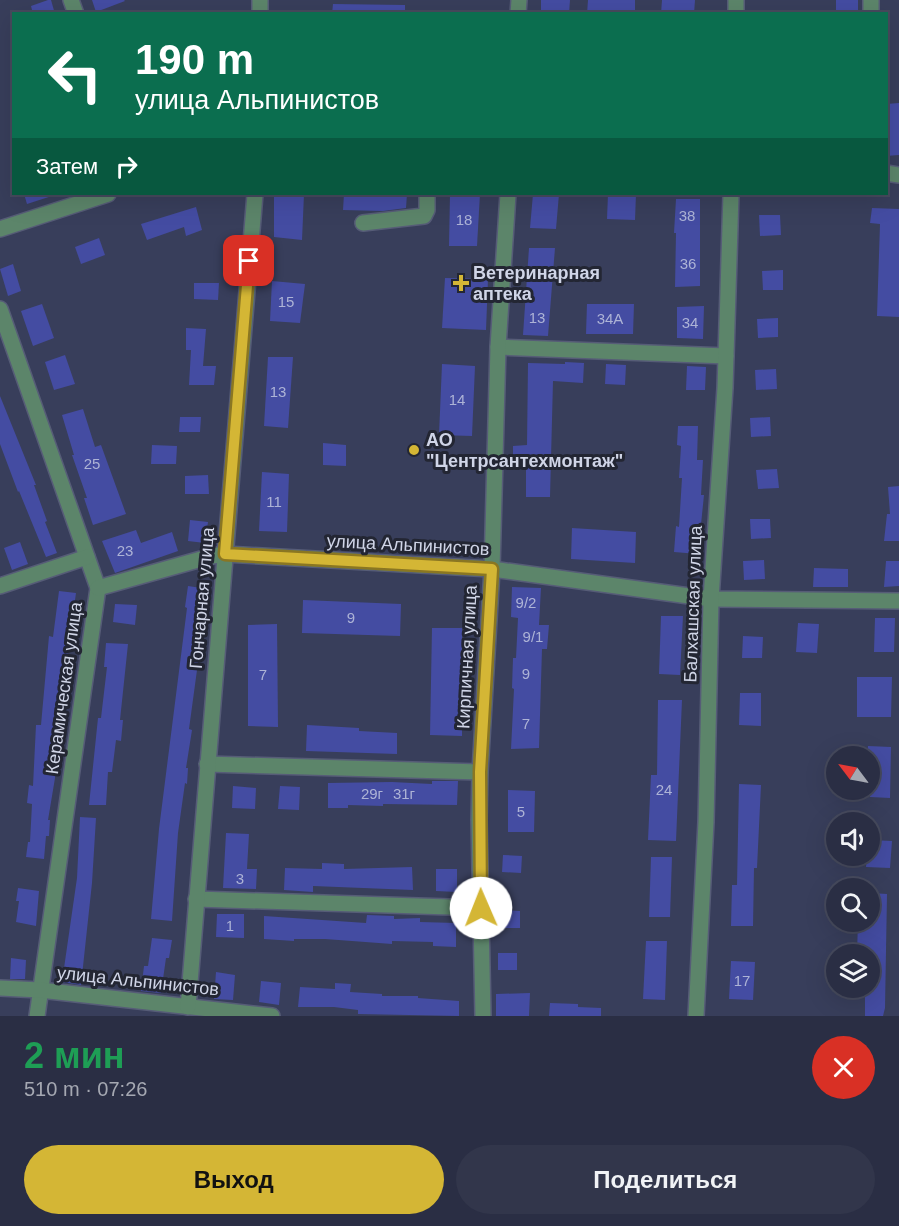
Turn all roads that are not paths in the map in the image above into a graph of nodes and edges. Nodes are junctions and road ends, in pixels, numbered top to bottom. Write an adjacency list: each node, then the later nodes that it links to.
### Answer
1 (105, 195): 7 (street)
2 (255, 195): 11 (street, Гончарная улица)
3 (427, 195): 6 (street)
4 (508, 195): 9 (street, Кирпичная улица)
5 (731, 195): 10 (street, Балхашская улица)
6 (363, 222)
7 (0, 229)
8 (0, 309): 12 (street, Керамическая улица)
9 (498, 347): 10 (street); 13 (street, Кирпичная улица)
10 (726, 356): 16 (street, Балхашская улица)
11 (225, 554): 13 (street, улица Альпинистов); 15 (street, улица Альпинистов); 18 (street, Гончарная улица)
12 (87, 557): 14 (street); 15 (street, Керамическая улица)
13 (492, 569): 16 (street, улица Альпинистов); 19 (street, Кирпичная улица)
14 (0, 586)
15 (98, 588): 23 (street, Керамическая улица)
16 (711, 598): 17 (street, улица Альпинистов); 28 (street, Балхашская улица)
17 (899, 601)
18 (207, 764): 19 (street); 20 (street, Гончарная улица)
19 (480, 772): 21 (street, Кирпичная улица)
20 (196, 899): 21 (street); 24 (street, Гончарная улица)
21 (481, 908): 27 (street, Кирпичная улица)
22 (0, 988): 23 (street, улица Альпинистов)
23 (40, 990): 24 (street, улица Альпинистов); 25 (street, Керамическая улица)
24 (188, 1007): 26 (street, улица Альпинистов)
25 (37, 1016)
26 (272, 1016)
27 (483, 1016)
28 (696, 1016)

